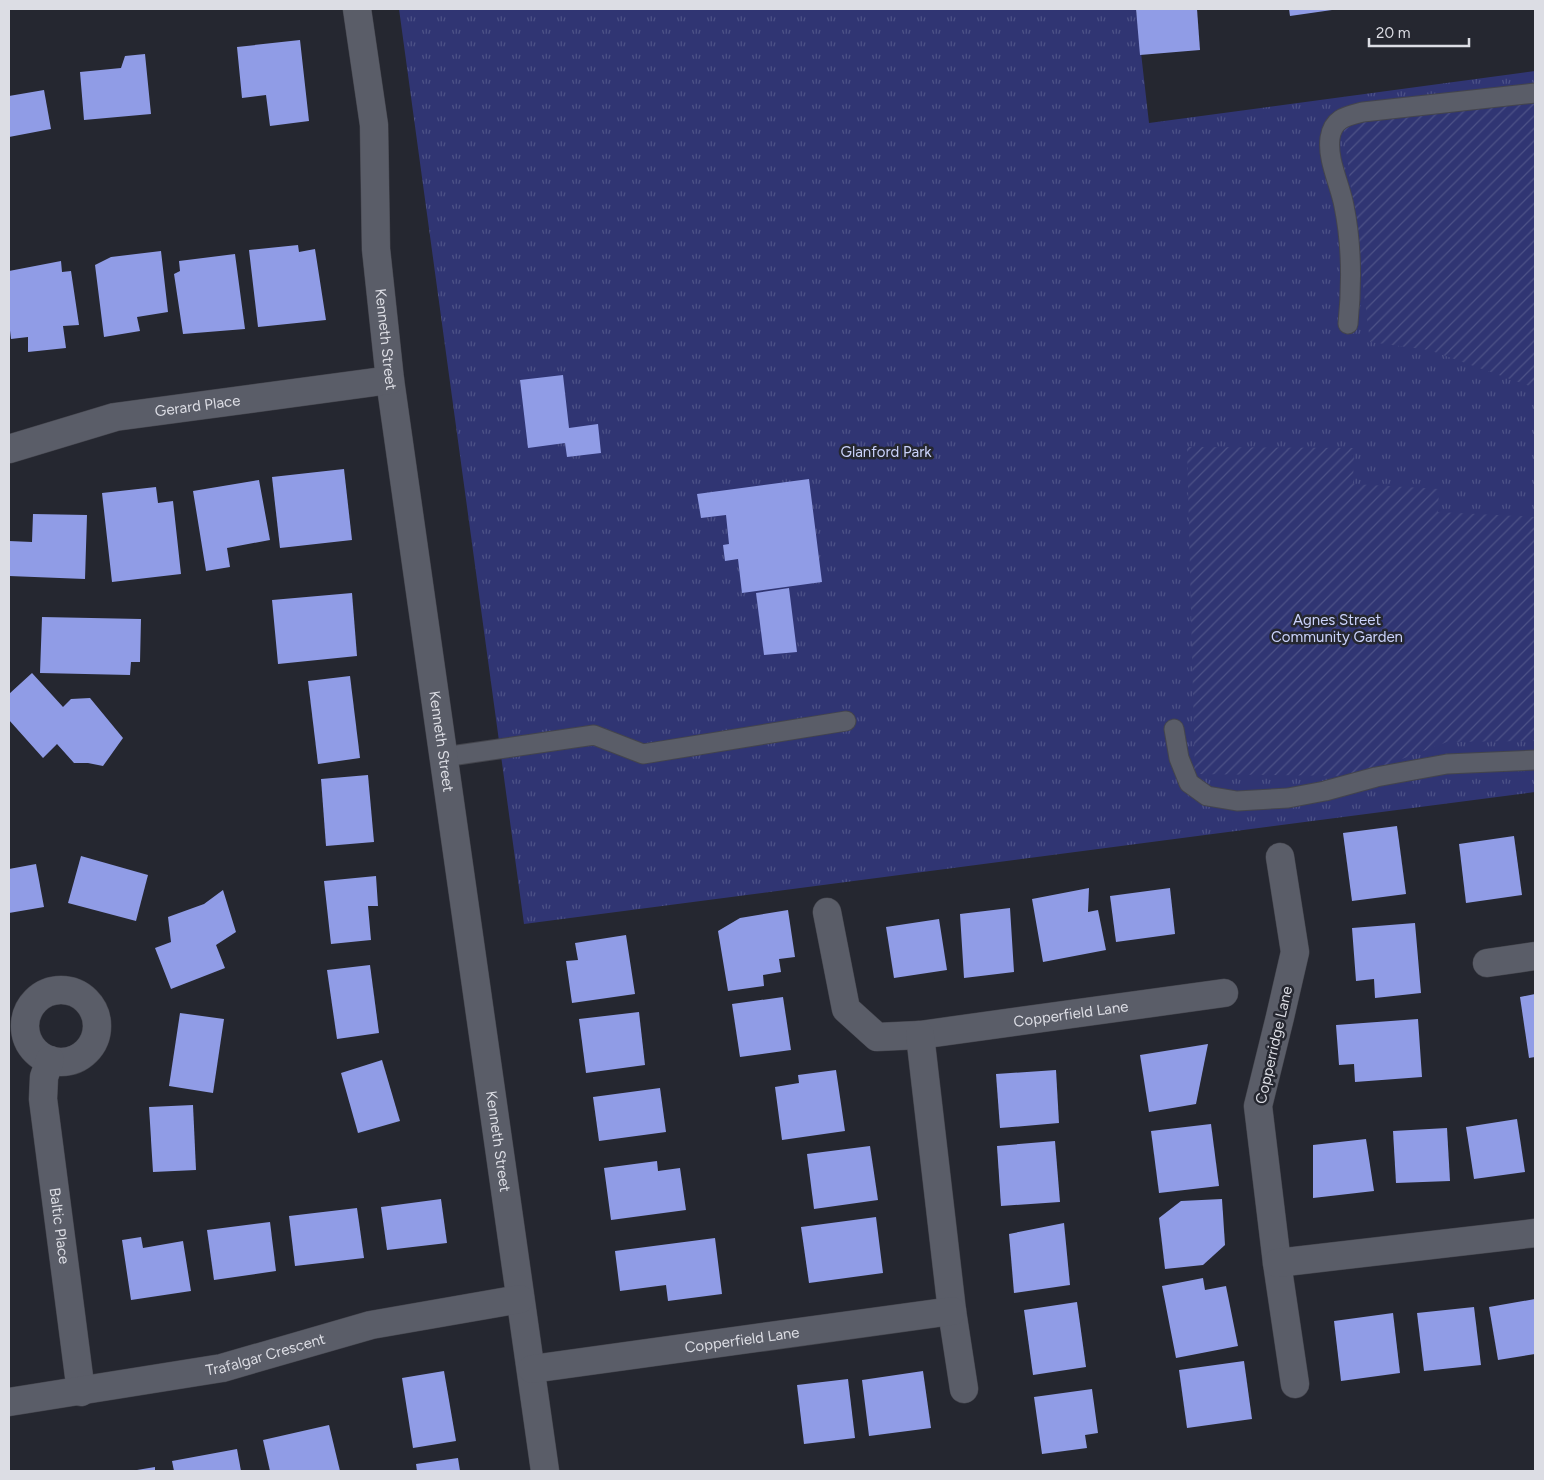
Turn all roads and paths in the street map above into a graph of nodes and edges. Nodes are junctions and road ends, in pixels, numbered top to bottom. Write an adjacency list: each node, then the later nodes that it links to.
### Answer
1 (357, 9): 4 (street, Kenneth Street)
2 (1535, 93): 3 (lane)
3 (1348, 324)
4 (390, 380): 5 (street, Gerard Place); 8 (street, Kenneth Street)
5 (9, 449)
6 (846, 721): 8 (lane)
7 (1174, 729): 9 (lane)
8 (444, 757): 19 (street, Kenneth Street)
9 (1535, 760)
10 (1280, 858): 18 (street, Copperridge Lane)
11 (827, 912): 15 (street, Copperfield Lane)
12 (1535, 956): 13 (street)
13 (1487, 962)
14 (1224, 993): 15 (street, Copperfield Lane)
15 (920, 1036): 20 (street)
16 (50, 1060): 24 (street, Baltic Place)
17 (1535, 1233): 18 (street)
18 (1277, 1262): 22 (street, Copperridge Lane)
19 (520, 1299): 21 (street, Kenneth Street); 24 (street, Trafalgar Crescent)
20 (952, 1311): 21 (street, Copperfield Lane); 23 (street)
21 (532, 1369): 26 (street, Kenneth Street)
22 (1295, 1384)
23 (964, 1390)
24 (80, 1392): 25 (street, Trafalgar Crescent)
25 (9, 1402)
26 (545, 1471)

